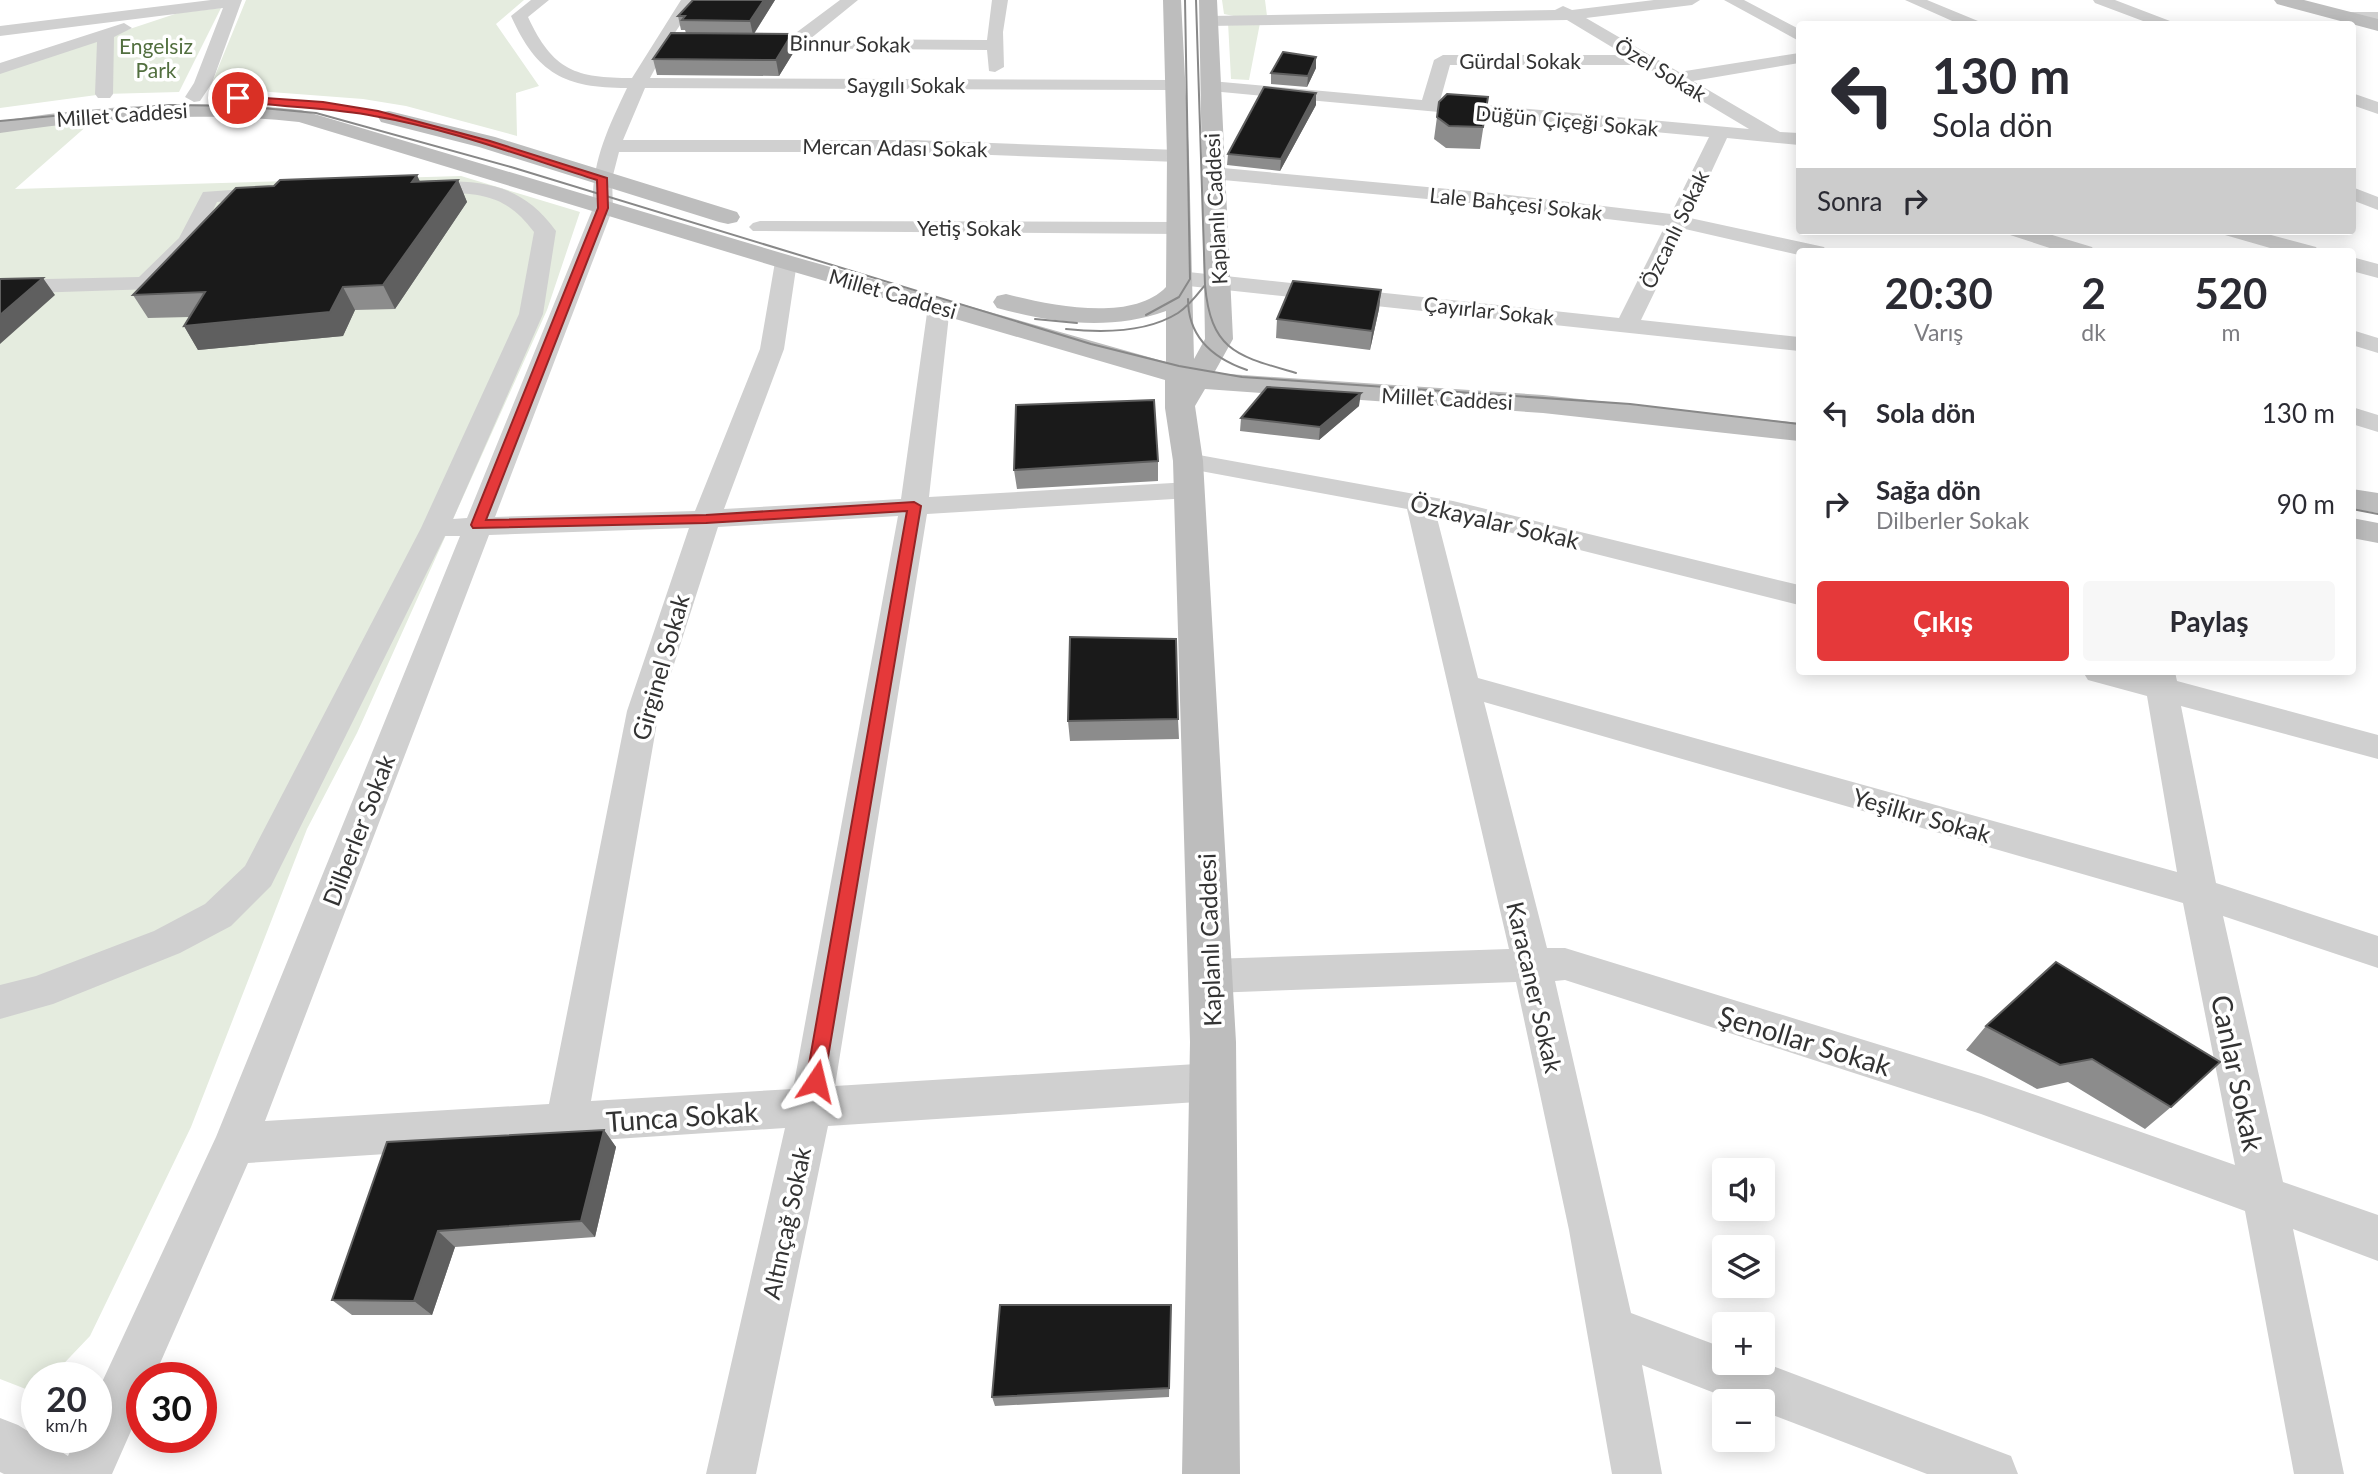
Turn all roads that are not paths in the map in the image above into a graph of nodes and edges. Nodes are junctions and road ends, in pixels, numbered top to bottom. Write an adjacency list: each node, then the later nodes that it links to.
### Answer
1 (541, 0): 32 (street, Saygılı Sokak)
2 (689, 0): 32 (street, Dilberler Sokak)
3 (850, 0): 24 (street)
4 (1000, 0): 26 (street)
5 (1172, 0): 33 (main road, Kaplanlı Caddesi)
6 (1545, 0): 15 (street, Özel Sokak)
7 (1692, 0): 15 (street)
8 (1732, 0): 23 (street)
9 (1913, 0): 18 (street)
10 (2101, 0): 19 (street)
11 (2283, 0): 16 (main road)
12 (233, 1): 13 (street); 36 (street)
13 (131, 7): 21 (street); 22 (street)
14 (1208, 10): 15 (street); 34 (main road, Kaplanlı Caddesi)
15 (1570, 15): 28 (street, Özel Sokak)
16 (2344, 17): 17 (street); 20 (main road)
17 (2378, 17)
18 (1965, 21)
19 (2156, 21)
20 (2378, 25)
21 (0, 31)
22 (106, 34): 29 (street); 35 (street)
23 (1796, 34)
24 (795, 42): 25 (street, Binnur Sokak); 26 (street, Binnur Sokak)
25 (737, 43)
26 (995, 45): 31 (street)
27 (1796, 58): 30 (street)
28 (1646, 60): 30 (street, Özel Sokak); 38 (street, Gürdal Sokak)
29 (0, 69)
30 (1677, 78): 43 (street, Özel Sokak)
31 (996, 83): 32 (street, Saygılı Sokak); 33 (street, Saygılı Sokak)
32 (638, 85): 48 (street, Dilberler Sokak)
33 (1175, 85): 45 (main road, Kaplanlı Caddesi)
34 (1211, 86): 38 (street, Düğün Çiçeği Sokak); 47 (main road, Kaplanlı Caddesi)
35 (104, 94)
36 (194, 97): 40 (main road, Millet Caddesi); 48 (main road, Millet Caddesi)
37 (2356, 101): 39 (street)
38 (1429, 107): 42 (street, Düğün Çiçeği Sokak)
39 (2378, 109)
40 (0, 116)
41 (0, 127): 48 (main road, Millet Caddesi)
42 (1720, 134): 43 (street, Düğün Çiçeği Sokak); 46 (street); 55 (street, Özcanlı Sokak)
43 (1778, 138): 44 (street, Düğün Çiçeği Sokak)
44 (1796, 139)
45 (1178, 156): 48 (street, Mercan Adası Sokak); 57 (main road, Kaplanlı Caddesi)
46 (1796, 159)
47 (1212, 173): 55 (street, Lale Bahçesi Sokak); 67 (main road, Kaplanlı Caddesi)
48 (606, 178): 56 (main road, Millet Caddesi); 64 (main road, Millet Caddesi); 91 (street, Dilberler Sokak)
49 (388, 189): 92 (street)
50 (292, 192): 69 (street)
51 (2356, 195): 52 (street)
52 (2378, 204)
53 (2356, 207): 54 (street)
54 (2378, 212)
55 (1677, 221): 60 (street, Lale Bahçesi Sokak); 73 (street, Özcanlı Sokak)
56 (760, 227): 57 (street, Yetiş Sokak); 63 (main road, Millet Caddesi)
57 (1178, 228): 68 (main road, Kaplanlı Caddesi)
58 (2246, 235): 62 (street)
59 (2038, 240): 61 (street)
60 (1798, 248)
61 (2069, 248)
62 (2294, 248)
63 (838, 251)
64 (786, 262): 71 (main road, Millet Caddesi); 90 (street, Girginel Sokak)
65 (2356, 265): 66 (street)
66 (2378, 271)
67 (1219, 281): 68 (street, Çayırlar Sokak); 73 (street, Çayırlar Sokak); 77 (main road, Kaplanlı Caddesi)
68 (1178, 284): 72 (main road, Millet Caddesi); 78 (main road, Kaplanlı Caddesi)
69 (0, 287)
70 (981, 294): 72 (main road, Millet Caddesi)
71 (939, 306): 78 (main road, Millet Caddesi); 89 (street, Altınçağ Sokak)
72 (1033, 310): 78 (main road, Millet Caddesi)
73 (1628, 324): 75 (street, Çayırlar Sokak)
74 (2356, 338): 76 (street)
75 (1796, 344)
76 (2378, 346)
77 (1212, 355): 78 (main road, Millet Caddesi); 79 (main road, Millet Caddesi)
78 (1184, 378): 84 (main road, Millet Caddesi); 85 (main road, Kaplanlı Caddesi)
79 (1640, 388)
80 (1746, 400): 81 (main road)
81 (1796, 407)
82 (2356, 416): 83 (street)
83 (2378, 424)
84 (1796, 432)
85 (1189, 475): 87 (street, Özkayalar Sokak); 89 (street, Özkayalar Sokak); 103 (main road, Kaplanlı Caddesi)
86 (2356, 500): 88 (main road)
87 (1419, 503): 95 (street, Özkayalar Sokak); 98 (street, Karacaner Sokak)
88 (2378, 503)
89 (914, 506): 90 (street, Özkayalar Sokak); 106 (street, Altınçağ Sokak)
90 (706, 519): 91 (street, Özkayalar Sokak); 107 (street, Girginel Sokak)
91 (477, 525): 92 (street, Özkayalar Sokak); 108 (street, Dilberler Sokak)
92 (435, 528): 104 (street)
93 (2356, 529): 94 (main road)
94 (2378, 533)
95 (1796, 594)
96 (2122, 675): 97 (street)
97 (2161, 680): 99 (street); 100 (street, Canlar Sokak)
98 (1463, 685): 100 (street, Yeşilkır Sokak); 102 (street, Karacaner Sokak)
99 (2378, 747)
100 (2199, 893): 101 (street, Yeşilkır Sokak); 109 (street, Canlar Sokak)
101 (2378, 953)
102 (1530, 965): 103 (street, Şenollar Sokak); 109 (street, Şenollar Sokak); 111 (street, Karacaner Sokak)
103 (1211, 976): 105 (main road, Kaplanlı Caddesi)
104 (0, 1002)
105 (1213, 1082): 106 (street, Tunca Sokak); 114 (main road, Kaplanlı Caddesi)
106 (811, 1107): 107 (street, Tunca Sokak); 113 (street, Altınçağ Sokak)
107 (566, 1124): 108 (street, Tunca Sokak)
108 (235, 1143): 112 (street, Dilberler Sokak)
109 (2264, 1197): 110 (street, Şenollar Sokak); 117 (street, Canlar Sokak)
110 (2378, 1238)
111 (1613, 1330): 115 (street, Karacaner Sokak); 116 (street)
112 (86, 1474)
113 (731, 1474)
114 (1211, 1474)
115 (1637, 1474)
116 (1993, 1474)
117 (2319, 1474)

